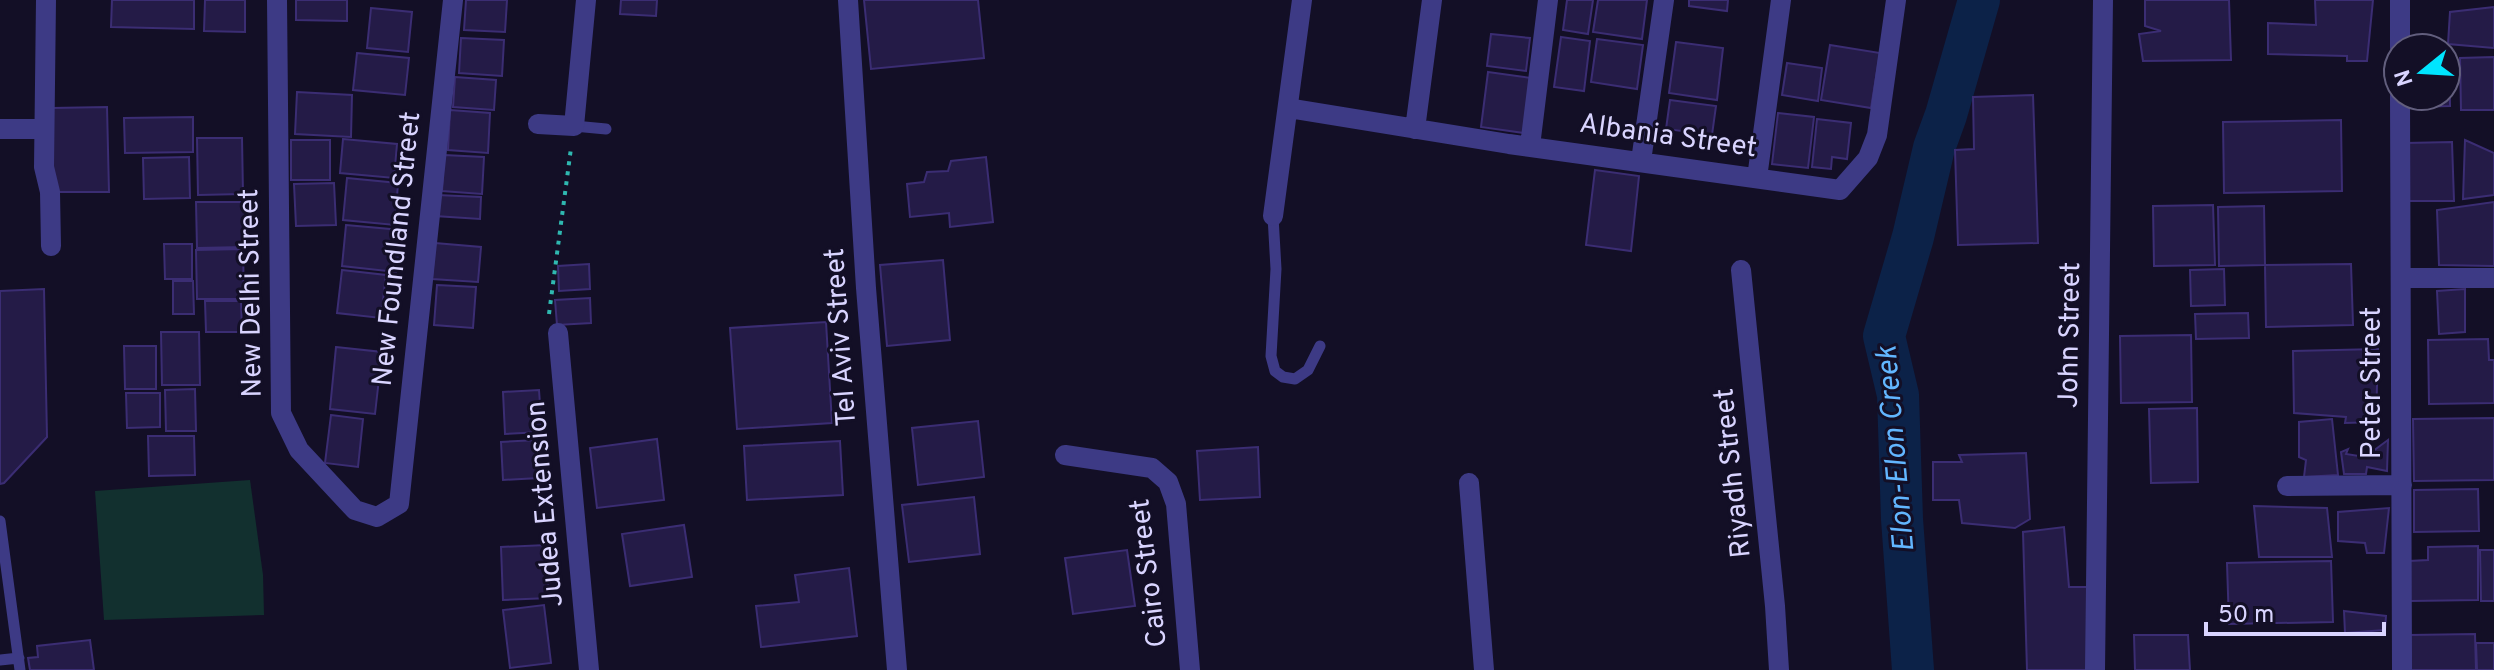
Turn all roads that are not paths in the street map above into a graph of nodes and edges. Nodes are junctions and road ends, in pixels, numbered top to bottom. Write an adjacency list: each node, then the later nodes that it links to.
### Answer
1 (46, 0): 20 (street)
2 (277, 0): 37 (street, New Delhi Street)
3 (453, 0): 37 (street, New Foundland Street)
4 (586, 0): 18 (street)
5 (848, 0): 43 (street, Tel Aviv Street)
6 (1302, 0): 15 (street)
7 (1432, 0): 22 (street)
8 (1548, 0): 23 (street)
9 (1664, 0): 24 (street)
10 (1781, 0): 25 (street)
11 (1896, 0): 25 (street, Albania Street)
12 (2103, 0): 47 (street, John Street)
13 (2400, 0): 14 (street)
14 (2400, 32)
15 (1288, 108): 22 (street, Albania Street); 26 (street)
16 (2400, 112): 29 (street, Peter Street)
17 (538, 124): 18 (street)
18 (574, 126): 21 (lane)
19 (0, 129): 20 (street)
20 (43, 129): 27 (street)
21 (606, 129)
22 (1415, 129): 23 (street, Albania Street)
23 (1530, 146): 24 (street, Albania Street)
24 (1641, 161): 25 (street, Albania Street)
25 (1757, 178)
26 (1273, 216): 32 (lane)
27 (51, 246)
28 (1741, 270): 46 (street, Riyadh Street)
29 (2401, 278): 30 (street); 35 (street, Peter Street)
30 (2494, 278)
31 (558, 333): 42 (street, Judea Extension)
32 (1320, 346)
33 (1065, 455): 44 (street, Cairo Street)
34 (1469, 483): 45 (street)
35 (2402, 485): 36 (street); 48 (street, Peter Street)
36 (2287, 486)
37 (399, 504)
38 (0, 521): 39 (lane)
39 (1, 534): 41 (lane)
40 (0, 660): 41 (lane)
41 (19, 664)
42 (589, 670)
43 (897, 670)
44 (1190, 670)
45 (1484, 670)
46 (1779, 670)
47 (2095, 670)
48 (2402, 670)

